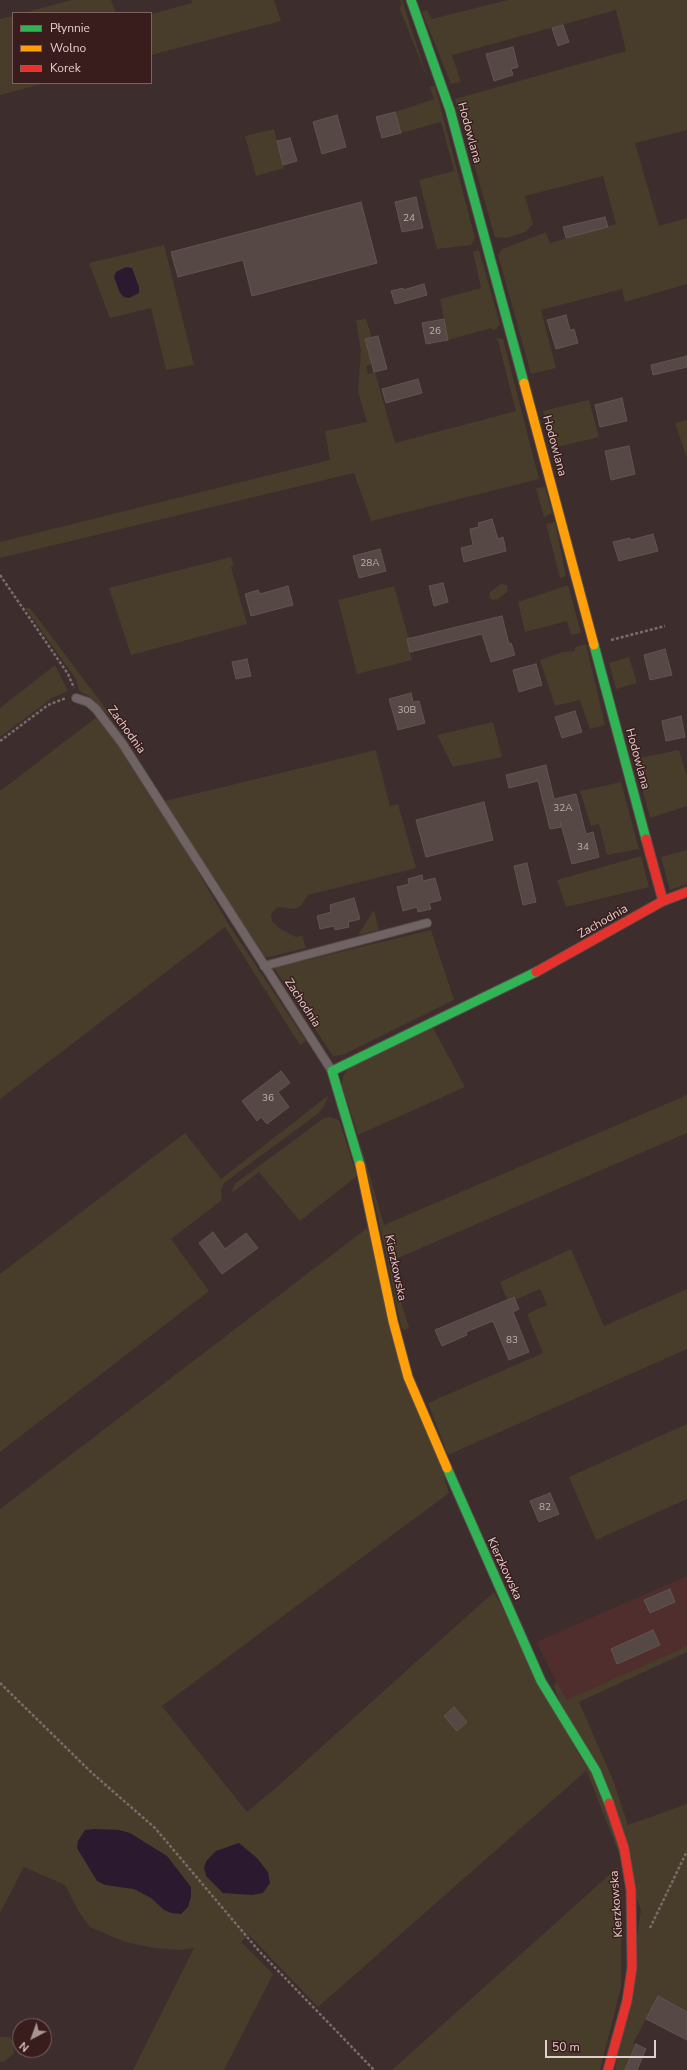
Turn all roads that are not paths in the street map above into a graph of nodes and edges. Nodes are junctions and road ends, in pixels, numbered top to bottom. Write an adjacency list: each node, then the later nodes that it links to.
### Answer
1 (410, 0): 4 (street, Hodowlana)
2 (76, 698): 6 (lane, Zachodnia)
3 (687, 892): 4 (street, Zachodnia)
4 (663, 901): 7 (street, Zachodnia)
5 (427, 923): 6 (lane)
6 (264, 966): 7 (lane, Zachodnia)
7 (332, 1071): 8 (street, Kierzkowska)
8 (608, 2070)

